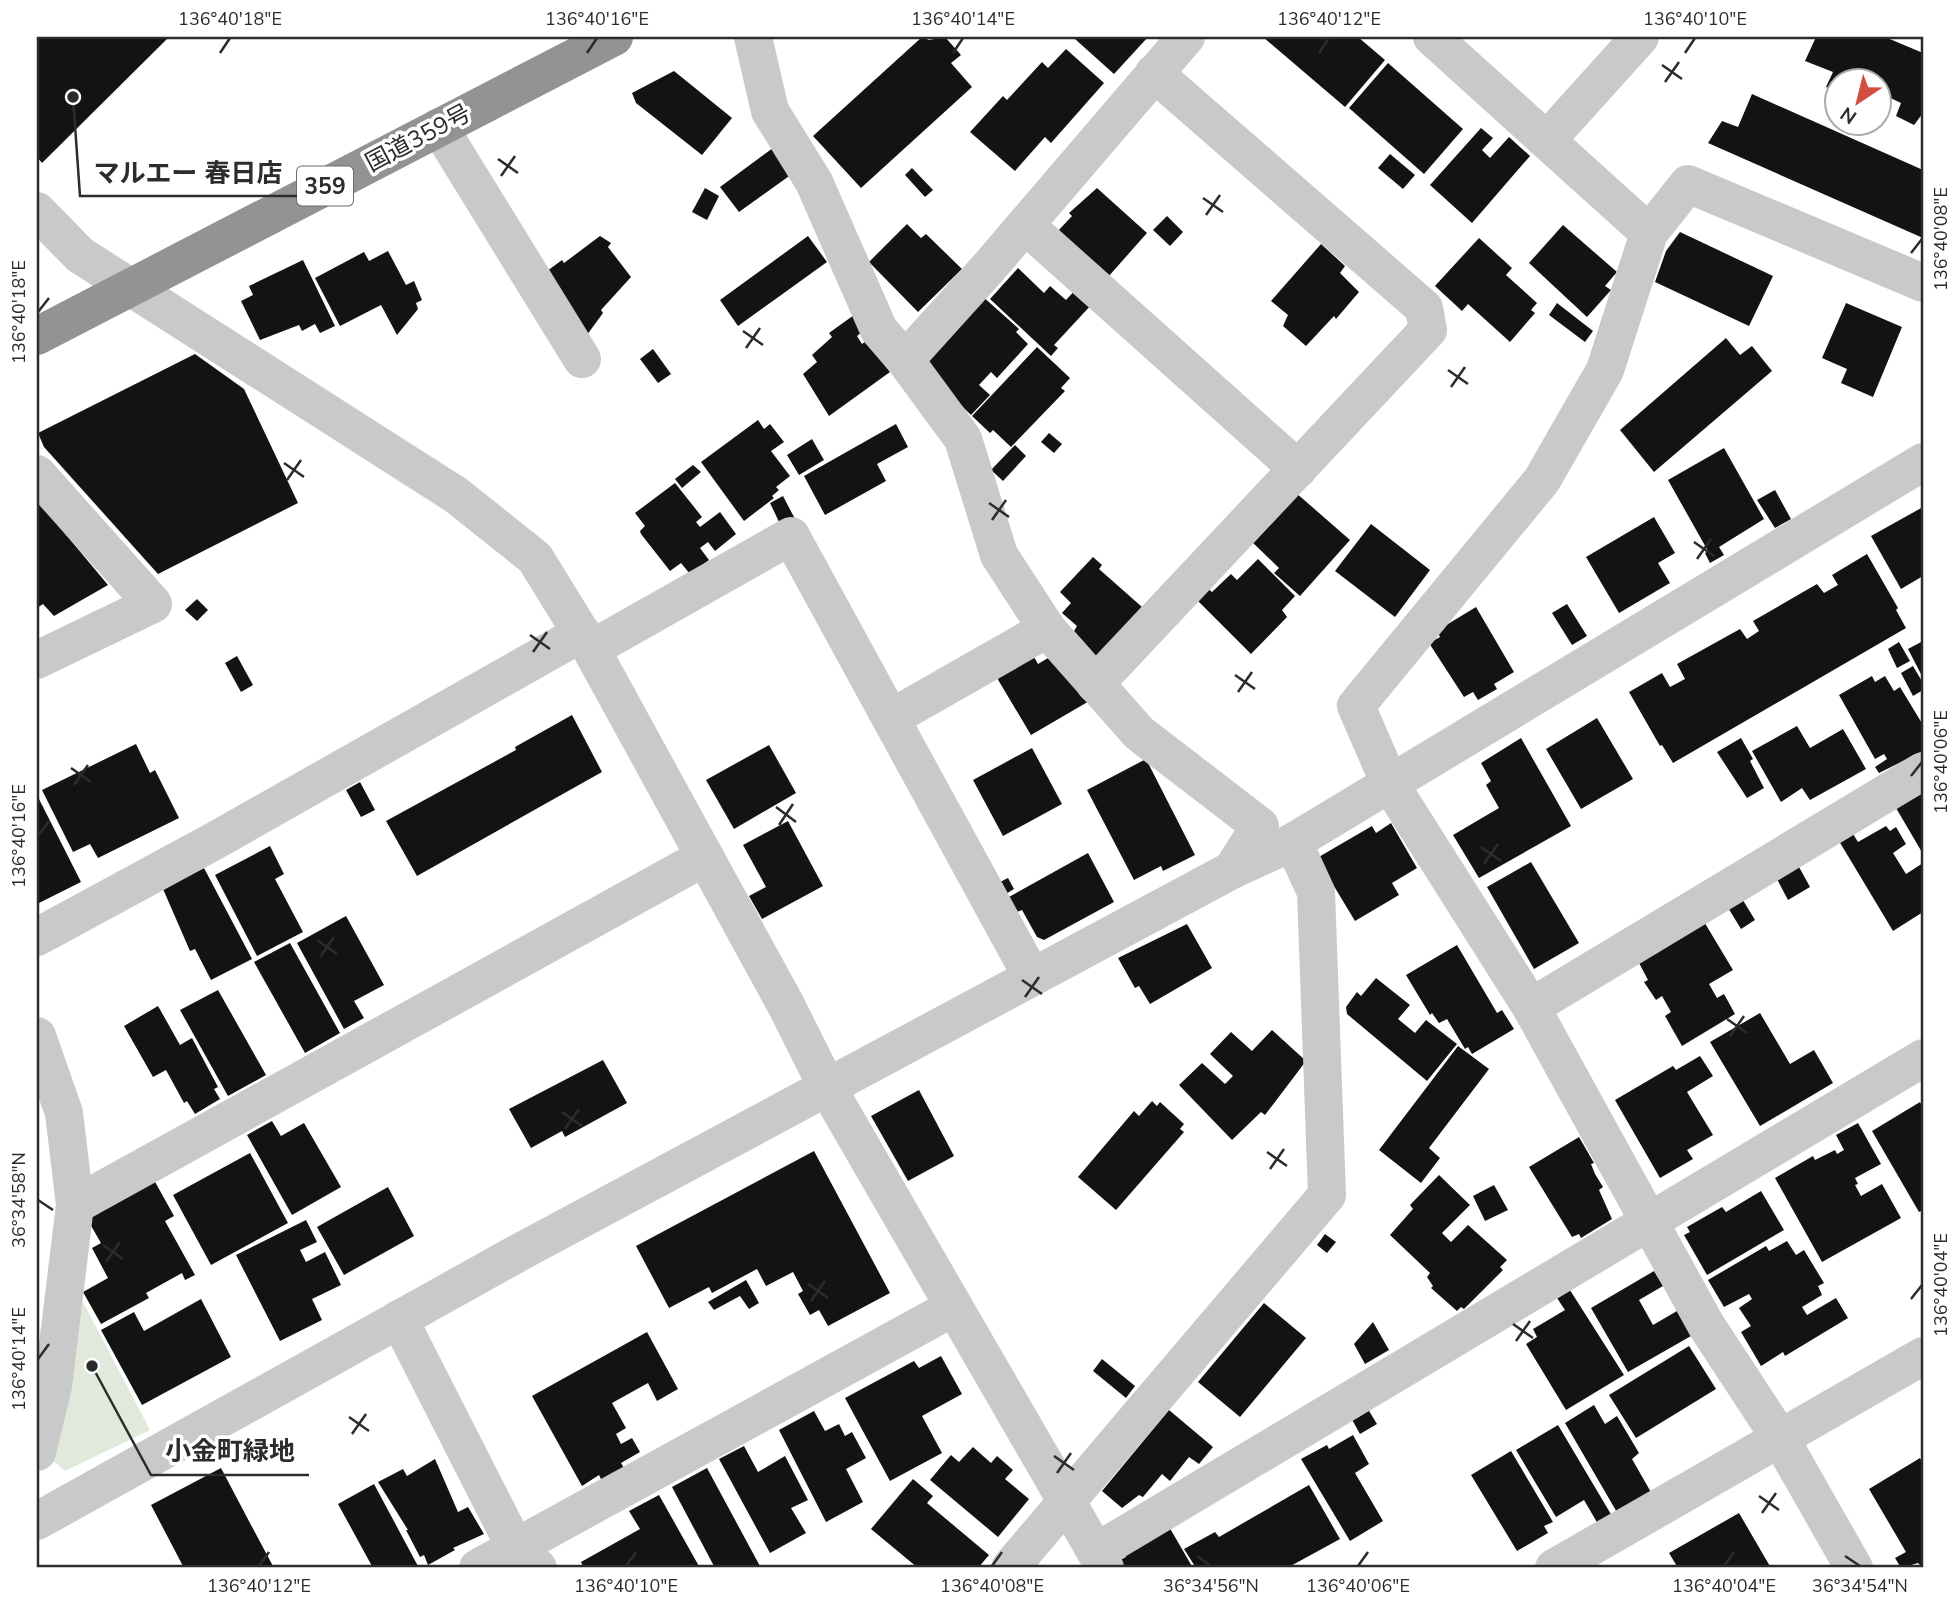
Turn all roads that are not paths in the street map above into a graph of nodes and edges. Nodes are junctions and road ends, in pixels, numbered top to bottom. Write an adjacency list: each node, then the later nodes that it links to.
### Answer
1 (614, 37): 7 (highway, 国道359号 / 359)
2 (753, 37): 16 (street)
3 (1186, 37): 6 (street)
4 (1432, 37): 8 (street)
5 (1640, 37): 8 (street)
6 (1154, 73): 10 (street); 18 (street)
7 (439, 127): 13 (highway, 国道359号 / 359); 15 (street)
8 (1547, 140): 11 (street)
9 (37, 211): 13 (street)
10 (1025, 225): 16 (street); 18 (street)
11 (1649, 233): 12 (street); 26 (street)
12 (1923, 283)
13 (132, 287): 14 (highway, 国道359号 / 359); 21 (street)
14 (37, 336)
15 (582, 359)
16 (905, 360): 20 (street)
17 (1923, 462): 26 (street)
18 (1298, 468): 23 (street)
19 (37, 474): 22 (street)
20 (1047, 629): 23 (street); 24 (street)
21 (586, 641): 24 (street); 28 (street); 30 (street)
22 (37, 660)
23 (1095, 684): 29 (street)
24 (891, 718): 31 (street)
25 (1923, 771): 32 (street)
26 (1390, 784): 27 (street); 32 (street)
27 (1293, 842): 29 (street); 43 (street)
28 (705, 857): 35 (street); 36 (street)
29 (1232, 870): 31 (street)
30 (37, 937)
31 (1032, 977): 35 (street)
32 (1531, 1007): 37 (street)
33 (37, 1036): 36 (street)
34 (1923, 1058): 37 (street)
35 (827, 1087): 38 (street); 39 (street)
36 (75, 1205): 42 (street)
37 (1649, 1220): 41 (street); 46 (street)
38 (954, 1307): 43 (street); 45 (street)
39 (400, 1319): 44 (street); 45 (street)
40 (1923, 1356): 41 (street)
41 (1780, 1437): 49 (street); 50 (street)
42 (37, 1452)
43 (1066, 1501): 46 (street); 48 (street)
44 (37, 1521)
45 (527, 1558): 47 (street)
46 (1100, 1560)
47 (478, 1568)
48 (1010, 1568)
49 (1554, 1568)
50 (1854, 1568)

